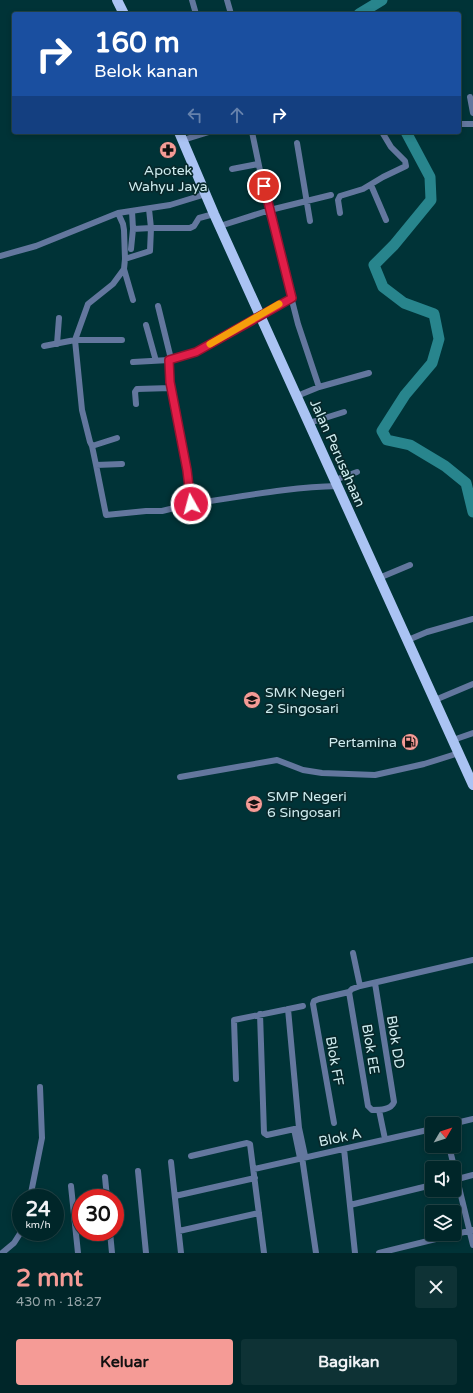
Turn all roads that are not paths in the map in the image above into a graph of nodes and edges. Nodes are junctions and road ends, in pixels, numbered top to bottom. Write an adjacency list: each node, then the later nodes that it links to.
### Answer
1 (117, 0): 4 (main road)
2 (192, 0): 5 (street)
3 (227, 0): 6 (street)
4 (123, 12)
5 (195, 12)
6 (230, 12)
7 (470, 97): 8 (street)
8 (473, 113)
9 (461, 124): 10 (street)
10 (473, 124)
11 (195, 134): 14 (street)
12 (252, 134): 16 (street)
13 (383, 134): 18 (street)
14 (181, 136): 19 (main road, Jalan Perusahaan)
15 (297, 143): 21 (street)
16 (258, 164): 17 (street); 23 (street)
17 (232, 169)
18 (371, 184): 26 (street); 28 (street)
19 (206, 194): 22 (street); 27 (main road, Jalan Perusahaan)
20 (331, 195): 21 (street)
21 (306, 201): 23 (street); 29 (street)
22 (149, 209): 24 (street); 31 (street)
23 (270, 210): 30 (street); 37 (street)
24 (132, 211): 25 (street); 32 (street)
25 (118, 213): 34 (street); 35 (street)
26 (340, 213)
27 (214, 214): 30 (main road, Jalan Perusahaan); 31 (street)
28 (386, 220)
29 (310, 221)
30 (220, 226): 40 (main road, Jalan Perusahaan)
31 (151, 228): 32 (street); 35 (street)
32 (133, 229): 33 (street)
33 (131, 250)
34 (0, 256)
35 (125, 259): 36 (street)
36 (124, 269): 38 (street); 43 (street)
37 (292, 298): 40 (street); 51 (street)
38 (133, 300)
39 (158, 306): 47 (street)
40 (260, 314): 47 (street); 53 (main road, Jalan Perusahaan)
41 (59, 318): 45 (street)
42 (146, 325): 48 (street)
43 (75, 340): 44 (street); 45 (street); 58 (street)
44 (122, 340)
45 (57, 344): 46 (street)
46 (44, 346)
47 (170, 360): 48 (street); 52 (street)
48 (156, 361): 49 (street)
49 (133, 362)
50 (369, 373): 51 (street)
51 (319, 387): 53 (street)
52 (171, 388): 54 (street); 63 (street)
53 (297, 396): 56 (main road, Jalan Perusahaan)
54 (136, 404)
55 (344, 412): 56 (street)
56 (309, 423): 62 (main road, Jalan Perusahaan)
57 (117, 438): 58 (street)
58 (92, 446): 60 (street)
59 (122, 464): 60 (street)
60 (96, 465): 63 (street)
61 (357, 472): 62 (street)
62 (337, 483): 63 (street); 65 (main road, Jalan Perusahaan)
63 (191, 504)
64 (410, 565): 65 (street)
65 (379, 578): 67 (main road, Jalan Perusahaan)
66 (473, 619): 67 (street)
67 (408, 640): 69 (main road, Jalan Perusahaan)
68 (473, 684): 69 (street)
69 (435, 700): 71 (main road, Jalan Perusahaan)
70 (473, 733): 71 (street)
71 (453, 740): 72 (main road, Jalan Perusahaan)
72 (459, 753): 73 (street); 74 (main road, Jalan Perusahaan)
73 (180, 777)
74 (473, 785)
75 (353, 953): 78 (street)
76 (473, 960): 77 (street)
77 (374, 983): 78 (street); 85 (street, Blok DD)
78 (360, 986): 79 (street)
79 (349, 992): 85 (street, Blok EE); 88 (street, Blok FF)
80 (303, 1006): 81 (street)
81 (288, 1009): 82 (street); 89 (street)
82 (260, 1014): 83 (street); 89 (street)
83 (236, 1079)
84 (40, 1087): 104 (street)
85 (379, 1110): 91 (street)
86 (473, 1119): 87 (street)
87 (461, 1122)
88 (334, 1123)
89 (296, 1129): 94 (street)
90 (425, 1130): 91 (street, Blok A)
91 (385, 1139): 92 (street, Blok A)
92 (344, 1148): 94 (street, Blok A); 108 (street)
93 (191, 1156): 96 (street)
94 (302, 1157): 96 (street, Blok A); 121 (street)
95 (171, 1162): 106 (street)
96 (254, 1169): 100 (street)
97 (138, 1172): 118 (street)
98 (473, 1175): 101 (street)
99 (105, 1177): 105 (street)
100 (255, 1178): 106 (street); 109 (street)
101 (461, 1178)
102 (71, 1186): 116 (street)
103 (425, 1187): 108 (street)
104 (32, 1189)
105 (106, 1189)
106 (175, 1196): 110 (street)
107 (461, 1196): 111 (street)
108 (350, 1205): 122 (street)
109 (259, 1214): 110 (street); 120 (street)
110 (179, 1231): 119 (street)
111 (471, 1231): 114 (street); 123 (street)
112 (15, 1241): 115 (street)
113 (111, 1241): 117 (street)
114 (473, 1245)
115 (2, 1253)
116 (78, 1253)
117 (112, 1253)
118 (146, 1253)
119 (181, 1253)
120 (264, 1253)
121 (316, 1253)
122 (355, 1253)
123 (379, 1253)

